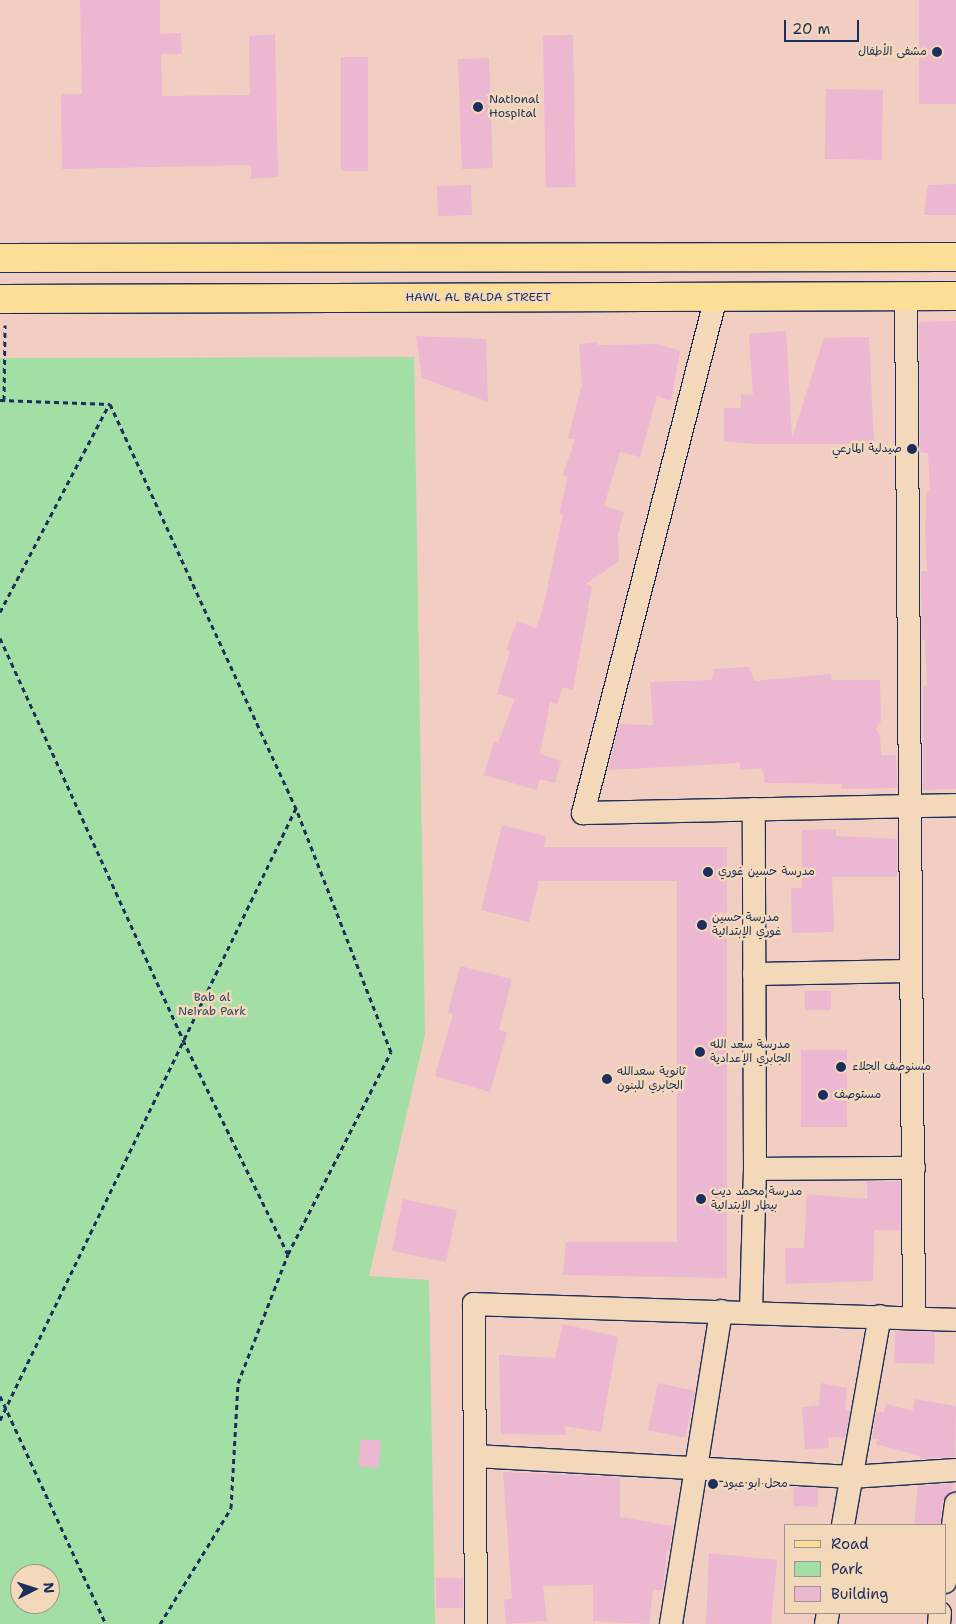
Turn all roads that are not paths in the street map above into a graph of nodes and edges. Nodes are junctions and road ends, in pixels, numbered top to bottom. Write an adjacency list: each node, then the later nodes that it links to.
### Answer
1 (956, 257): 2 (main road)
2 (0, 258)
3 (956, 296): 5 (main road, HAWL AL BALDA STREET)
4 (716, 297): 5 (main road, HAWL AL BALDA STREET); 6 (main road, HAWL AL BALDA STREET); 9 (street)
5 (906, 297): 7 (street)
6 (3, 299)
7 (910, 806): 8 (street); 9 (street); 10 (street)
8 (956, 806)
9 (754, 810): 11 (street)
10 (911, 971): 11 (street); 12 (street)
11 (754, 974): 13 (street)
12 (914, 1168): 13 (street); 17 (street)
13 (755, 1169): 15 (street)
14 (721, 1312): 15 (street); 19 (street); 20 (street)
15 (751, 1312): 16 (street)
16 (880, 1316): 17 (street); 22 (street)
17 (914, 1318): 18 (street)
18 (956, 1320)
19 (475, 1456): 20 (street); 26 (street)
20 (696, 1468): 22 (street); 27 (street)
21 (956, 1470): 22 (street)
22 (852, 1477): 24 (street)
23 (956, 1504): 25 (street)
24 (843, 1524)
25 (946, 1575)
26 (476, 1624)
27 (671, 1624)

